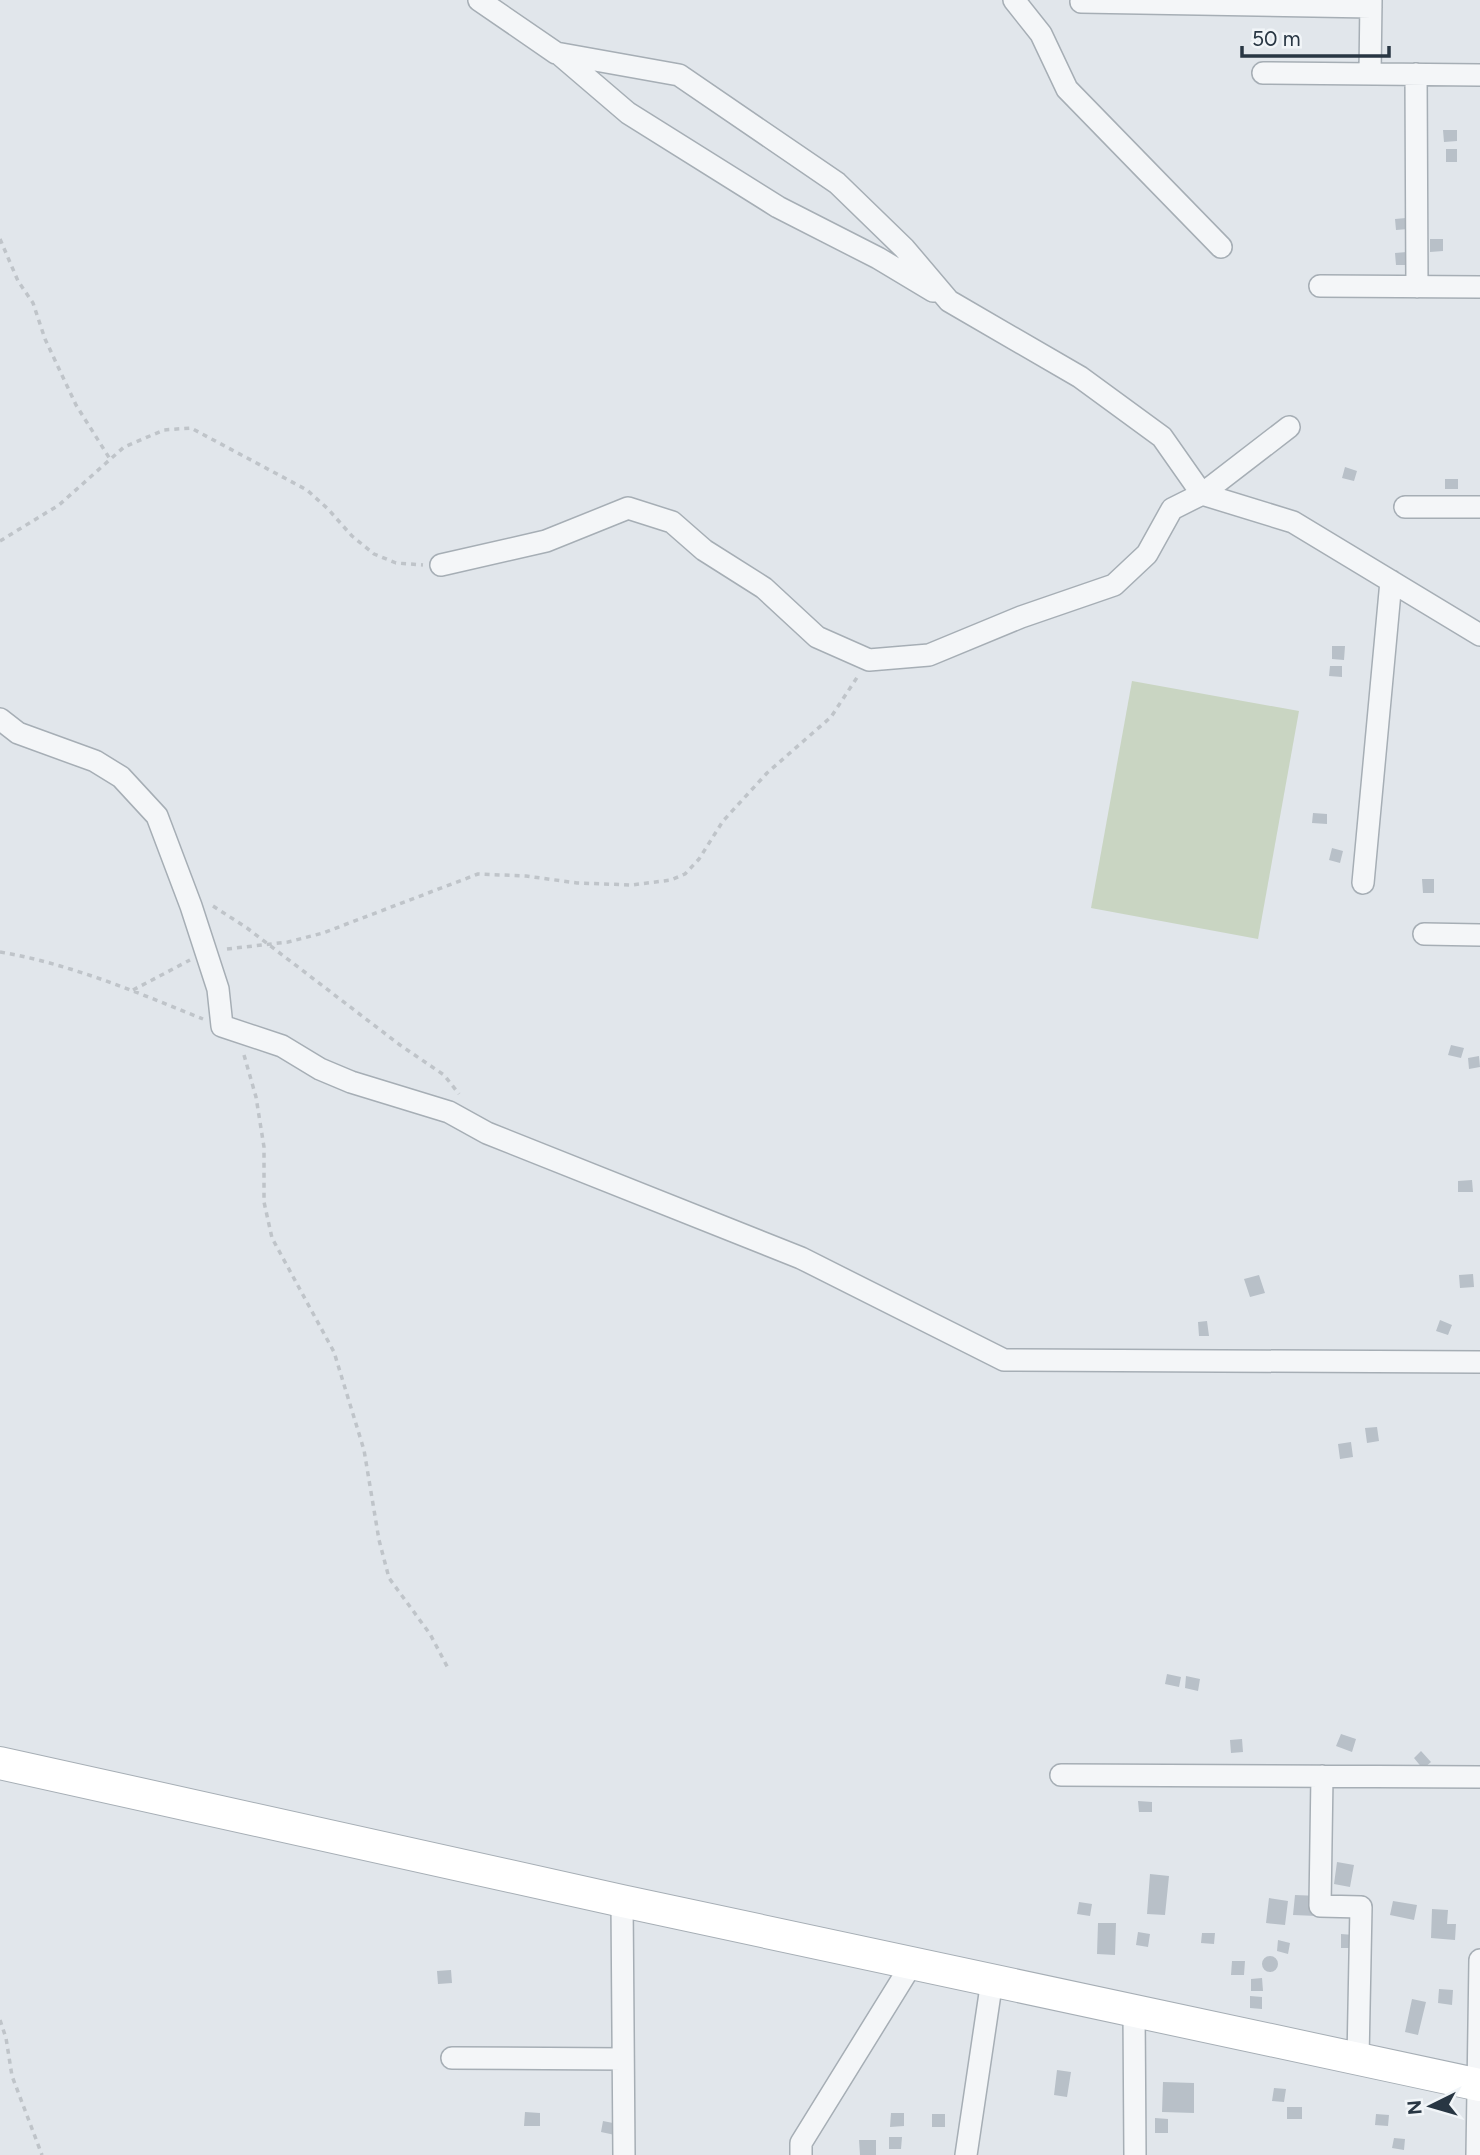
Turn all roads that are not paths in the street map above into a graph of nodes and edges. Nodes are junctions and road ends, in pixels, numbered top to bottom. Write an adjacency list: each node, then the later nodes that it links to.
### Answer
1 (480, 0): 5 (street)
2 (1014, 0): 10 (street)
3 (1081, 2): 4 (street)
4 (1371, 4): 7 (street)
5 (556, 53): 14 (street); 14 (street)
6 (1263, 73): 7 (street)
7 (1370, 74): 8 (street)
8 (1416, 74): 9 (street); 12 (street)
9 (1480, 75)
10 (1221, 247)
11 (1320, 286): 12 (street)
12 (1417, 287): 13 (street)
13 (1480, 287)
14 (949, 301): 16 (street)
15 (1289, 427): 16 (street)
16 (1202, 494): 19 (street); 20 (street)
17 (1405, 507): 18 (street)
18 (1480, 507)
19 (441, 565)
20 (1391, 581): 21 (street); 23 (street)
21 (1480, 635)
22 (0, 719): 26 (street)
23 (1363, 883)
24 (1424, 934): 25 (street)
25 (1480, 935)
26 (1480, 1362)
27 (0, 1763): 31 (main road)
28 (1061, 1775): 29 (street)
29 (1322, 1776): 30 (street); 38 (street)
30 (1480, 1777)
31 (621, 1900): 33 (main road); 37 (street)
32 (1480, 1960): 39 (street)
33 (912, 1962): 34 (main road); 41 (street)
34 (992, 1980): 35 (main road); 42 (street)
35 (1134, 2010): 38 (main road); 43 (street)
36 (452, 2058): 37 (street)
37 (623, 2059): 40 (street)
38 (1358, 2059): 39 (main road)
39 (1479, 2085): 44 (street)
40 (624, 2155)
41 (800, 2155)
42 (965, 2155)
43 (1135, 2155)
44 (1477, 2155)

